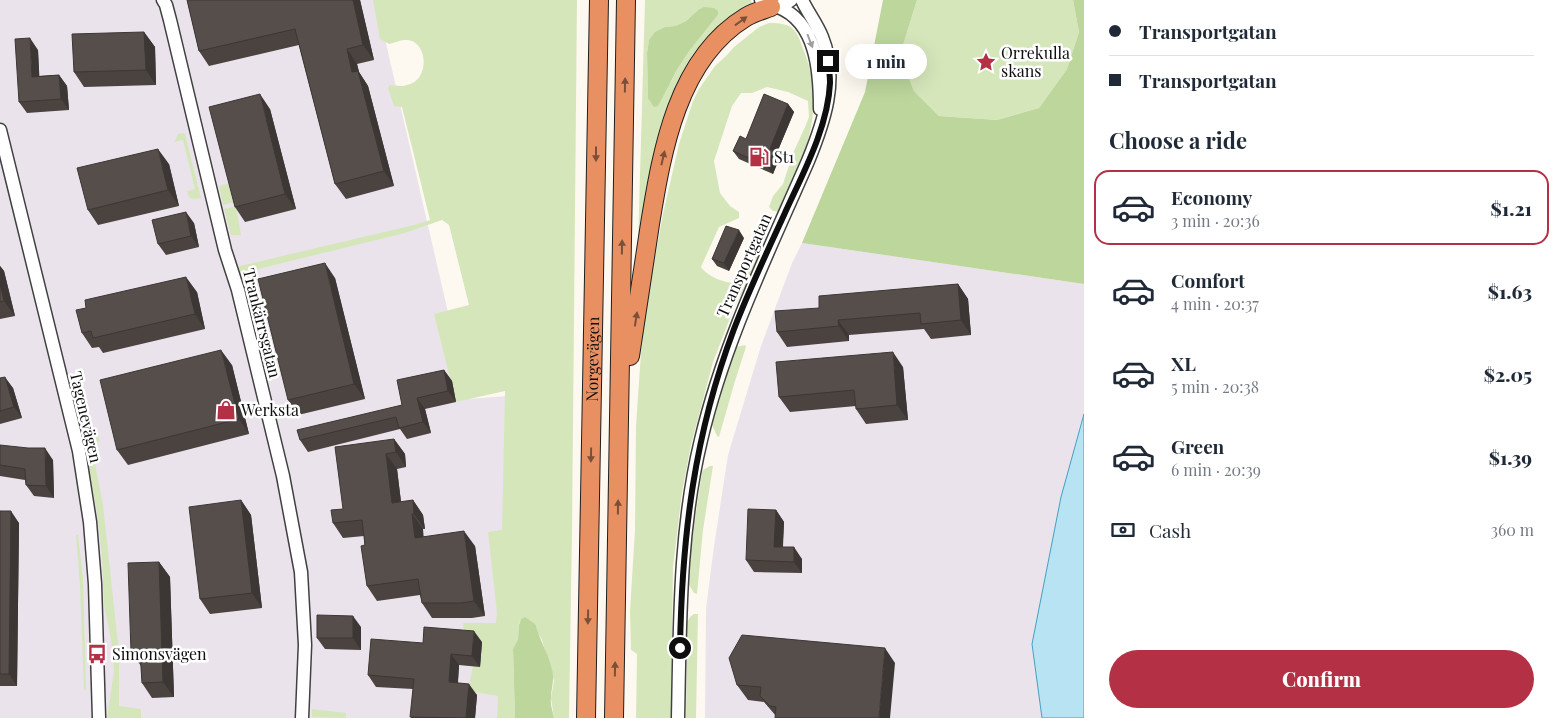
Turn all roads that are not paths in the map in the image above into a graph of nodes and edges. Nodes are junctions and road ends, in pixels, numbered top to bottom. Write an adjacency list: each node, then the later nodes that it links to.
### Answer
1 (162, 0): 13 (street, Trankärrsgatan)
2 (587, 0): 8 (highway)
3 (599, 0): 8 (highway, Norgevägen)
4 (626, 0): 11 (highway, Norgevägen, one-way to 4)
5 (791, 0): 7 (street)
6 (802, 0): 9 (street, Transportgatan)
7 (770, 5): 9 (street, Transportgatan, one-way to 9); 11 (highway, one-way to 7)
8 (596, 105): 14 (highway, Norgevägen, one-way to 14)
9 (821, 126): 16 (street, Transportgatan)
10 (0, 130): 12 (street, Tagenevägen)
11 (620, 419): 15 (highway, Norgevägen, one-way to 11)
12 (98, 718)
13 (302, 718)
14 (586, 718)
15 (614, 718)
16 (678, 718)

